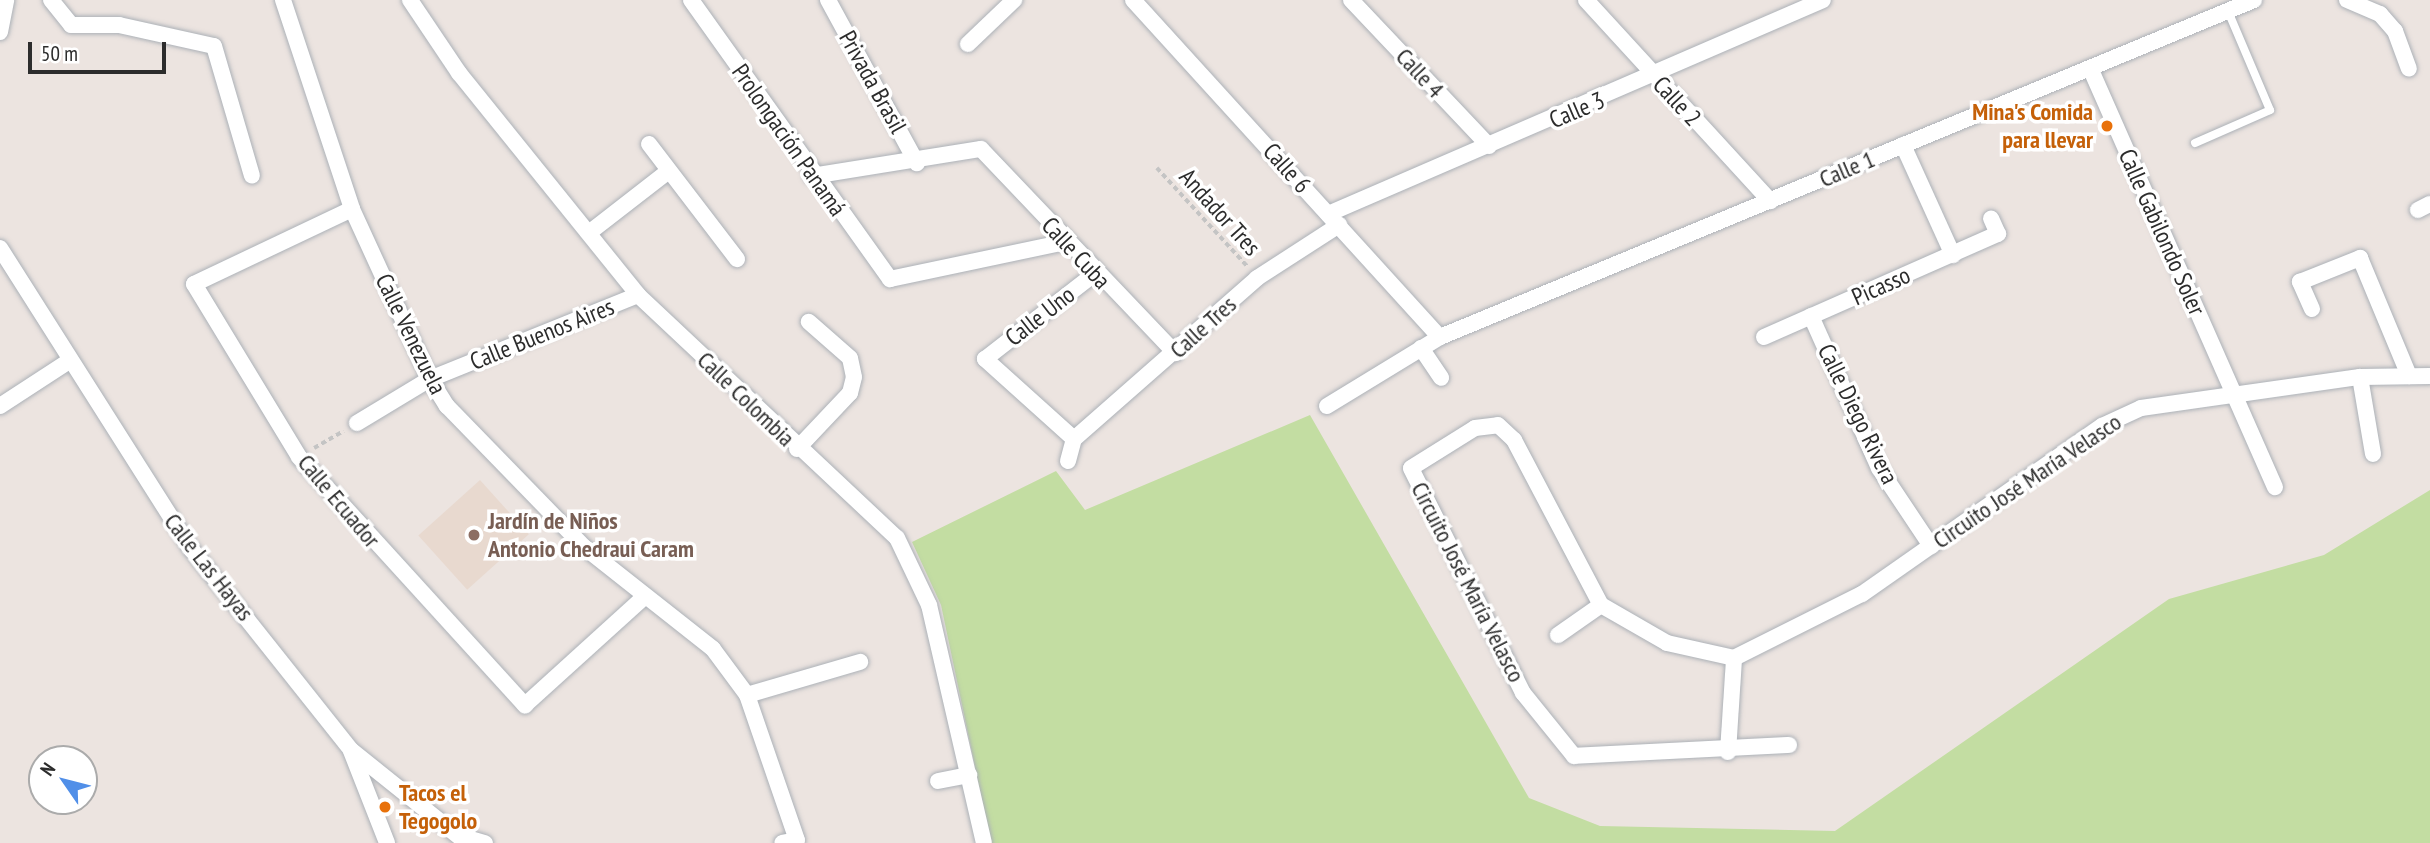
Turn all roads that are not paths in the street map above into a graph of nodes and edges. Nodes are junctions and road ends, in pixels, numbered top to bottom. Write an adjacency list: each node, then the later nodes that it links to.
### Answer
1 (6, 0): 15 (street)
2 (51, 0): 26 (street)
3 (283, 0): 29 (street, Calle Venezuela)
4 (410, 0): 32 (street, Calle Colombia)
5 (691, 0): 27 (street, Prolongación Panamá)
6 (828, 0): 24 (street, Privada Brasil)
7 (1014, 0): 16 (street)
8 (1133, 0): 31 (street, Calle 6)
9 (1351, 0): 23 (street, Calle 4)
10 (1586, 0): 19 (street, Calle 2)
11 (1823, 0): 19 (street, Calle 3)
12 (2254, 0): 14 (street, Calle 1)
13 (2347, 0): 17 (street)
14 (2228, 11): 18 (street, Calle 1); 20 (lane)
15 (0, 32)
16 (968, 44)
17 (2409, 69)
18 (2091, 70): 22 (street, Calle 1); 52 (street, Calle Gabilondo Soler)
19 (1654, 77): 23 (street, Calle 3); 28 (street, Calle 2)
20 (2195, 143)
21 (649, 144): 25 (street)
22 (1903, 145): 28 (street, Calle 1); 35 (street)
23 (1489, 146): 31 (street, Calle 3)
24 (917, 163): 27 (street); 33 (street, Calle Cuba)
25 (666, 173): 32 (street); 36 (street)
26 (252, 176)
27 (812, 176): 33 (street, Prolongación Panamá)
28 (1770, 201): 42 (street, Calle 1)
29 (352, 209): 51 (street, Calle Venezuela); 62 (street, Calle Ecuador)
30 (1992, 218): 35 (street, Picasso)
31 (1334, 219): 42 (street, Calle 6); 45 (street, Calle Tres)
32 (590, 232): 38 (street, Calle Colombia)
33 (1066, 242): 37 (street, Calle Cuba)
34 (0, 248): 46 (street, Calle Las Hayas)
35 (1952, 255): 40 (street, Picasso)
36 (737, 259)
37 (1094, 274): 45 (street, Calle Cuba); 56 (street, Calle Uno)
38 (638, 295): 51 (street, Calle Buenos Aires); 57 (street, Calle Colombia)
39 (2312, 309): 47 (street)
40 (1811, 316): 43 (street, Picasso); 61 (street, Calle Diego Rivera)
41 (808, 322): 57 (street)
42 (1440, 337): 44 (street, Calle 1)
43 (1763, 337)
44 (1422, 348): 50 (street); 54 (street, Calle 1)
45 (1175, 353): 56 (street, Calle Tres)
46 (69, 361): 53 (street); 69 (street, Calle Las Hayas)
47 (2409, 376): 48 (street, Circuito José María Velasco); 49 (street, Circuito José María Velasco)
48 (2430, 376)
49 (2360, 377): 52 (street, Circuito José María Velasco); 58 (street)
50 (1440, 378)
51 (430, 379): 55 (street, Calle Buenos Aires); 62 (street, Calle Venezuela)
52 (2233, 394): 60 (street, Calle Gabilondo Soler); 61 (street, Circuito José María Velasco)
53 (0, 406)
54 (1327, 407)
55 (357, 423)
56 (1074, 439): 59 (street)
57 (797, 449): 71 (street, Calle Colombia)
58 (2373, 454)
59 (1068, 461)
60 (2275, 487)
61 (1931, 546): 65 (street, Circuito José María Velasco)
62 (644, 597): 67 (street, Calle Venezuela)
63 (1601, 605): 64 (street); 65 (street); 70 (street, Circuito José María Velasco)
64 (1558, 635)
65 (1734, 658): 70 (street)
66 (860, 662): 67 (street)
67 (747, 695): 74 (street, Calle Venezuela)
68 (1789, 745): 70 (street)
69 (351, 750): 73 (street, Calle Las Hayas); 75 (street)
70 (1728, 752)
71 (969, 775): 72 (street); 77 (street, Calle Colombia)
72 (938, 781)
73 (463, 840): 76 (street)
74 (790, 841)
75 (387, 843)
76 (485, 843)
77 (984, 843)

